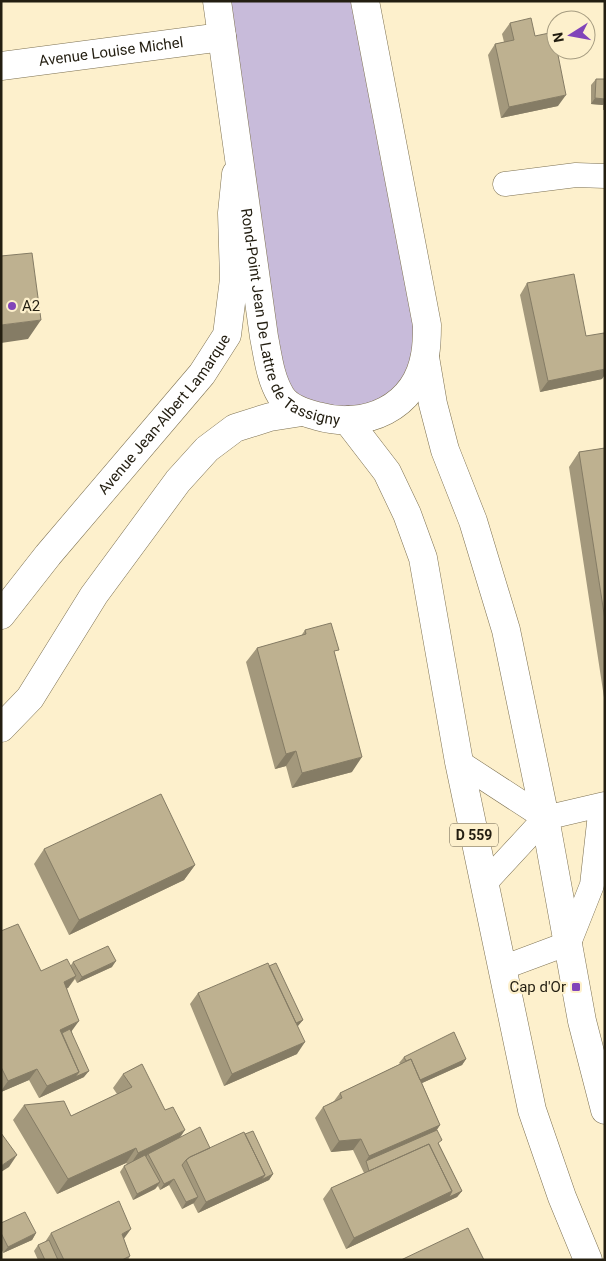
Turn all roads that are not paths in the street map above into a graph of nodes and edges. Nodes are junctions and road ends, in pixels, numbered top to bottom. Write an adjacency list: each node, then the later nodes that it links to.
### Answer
1 (217, 1): 4 (main road, Rond-Point Jean De Lattre de Tassigny)
2 (365, 1): 5 (main road, Rond-Point Jean De Lattre de Tassigny)
3 (378, 1): 5 (main road)
4 (222, 37): 6 (main road, Avenue Louise Michel); 7 (main road, Rond-Point Jean De Lattre de Tassigny)
5 (377, 58): 10 (main road, Rond-Point Jean De Lattre de Tassigny)
6 (1, 66)
7 (239, 148): 11 (main road, Rond-Point Jean De Lattre de Tassigny); 13 (main road, Avenue Jean-Albert Lamarque)
8 (605, 176): 9 (lane)
9 (505, 184)
10 (425, 356): 12 (main road, Rond-Point Jean De Lattre de Tassigny); 17 (main road)
11 (302, 412): 12 (main road, Rond-Point Jean De Lattre de Tassigny); 14 (main road)
12 (347, 420): 15 (main road, D 559)
13 (1, 615)
14 (1, 728)
15 (459, 762): 17 (lane); 18 (main road, D 559)
16 (603, 804): 17 (lane); 19 (lane)
17 (545, 818): 18 (lane); 19 (main road)
18 (485, 883): 20 (main road, D 559)
19 (569, 943): 20 (lane); 21 (main road)
20 (502, 968): 22 (main road, D 559)
21 (605, 1110)
22 (588, 1260)

